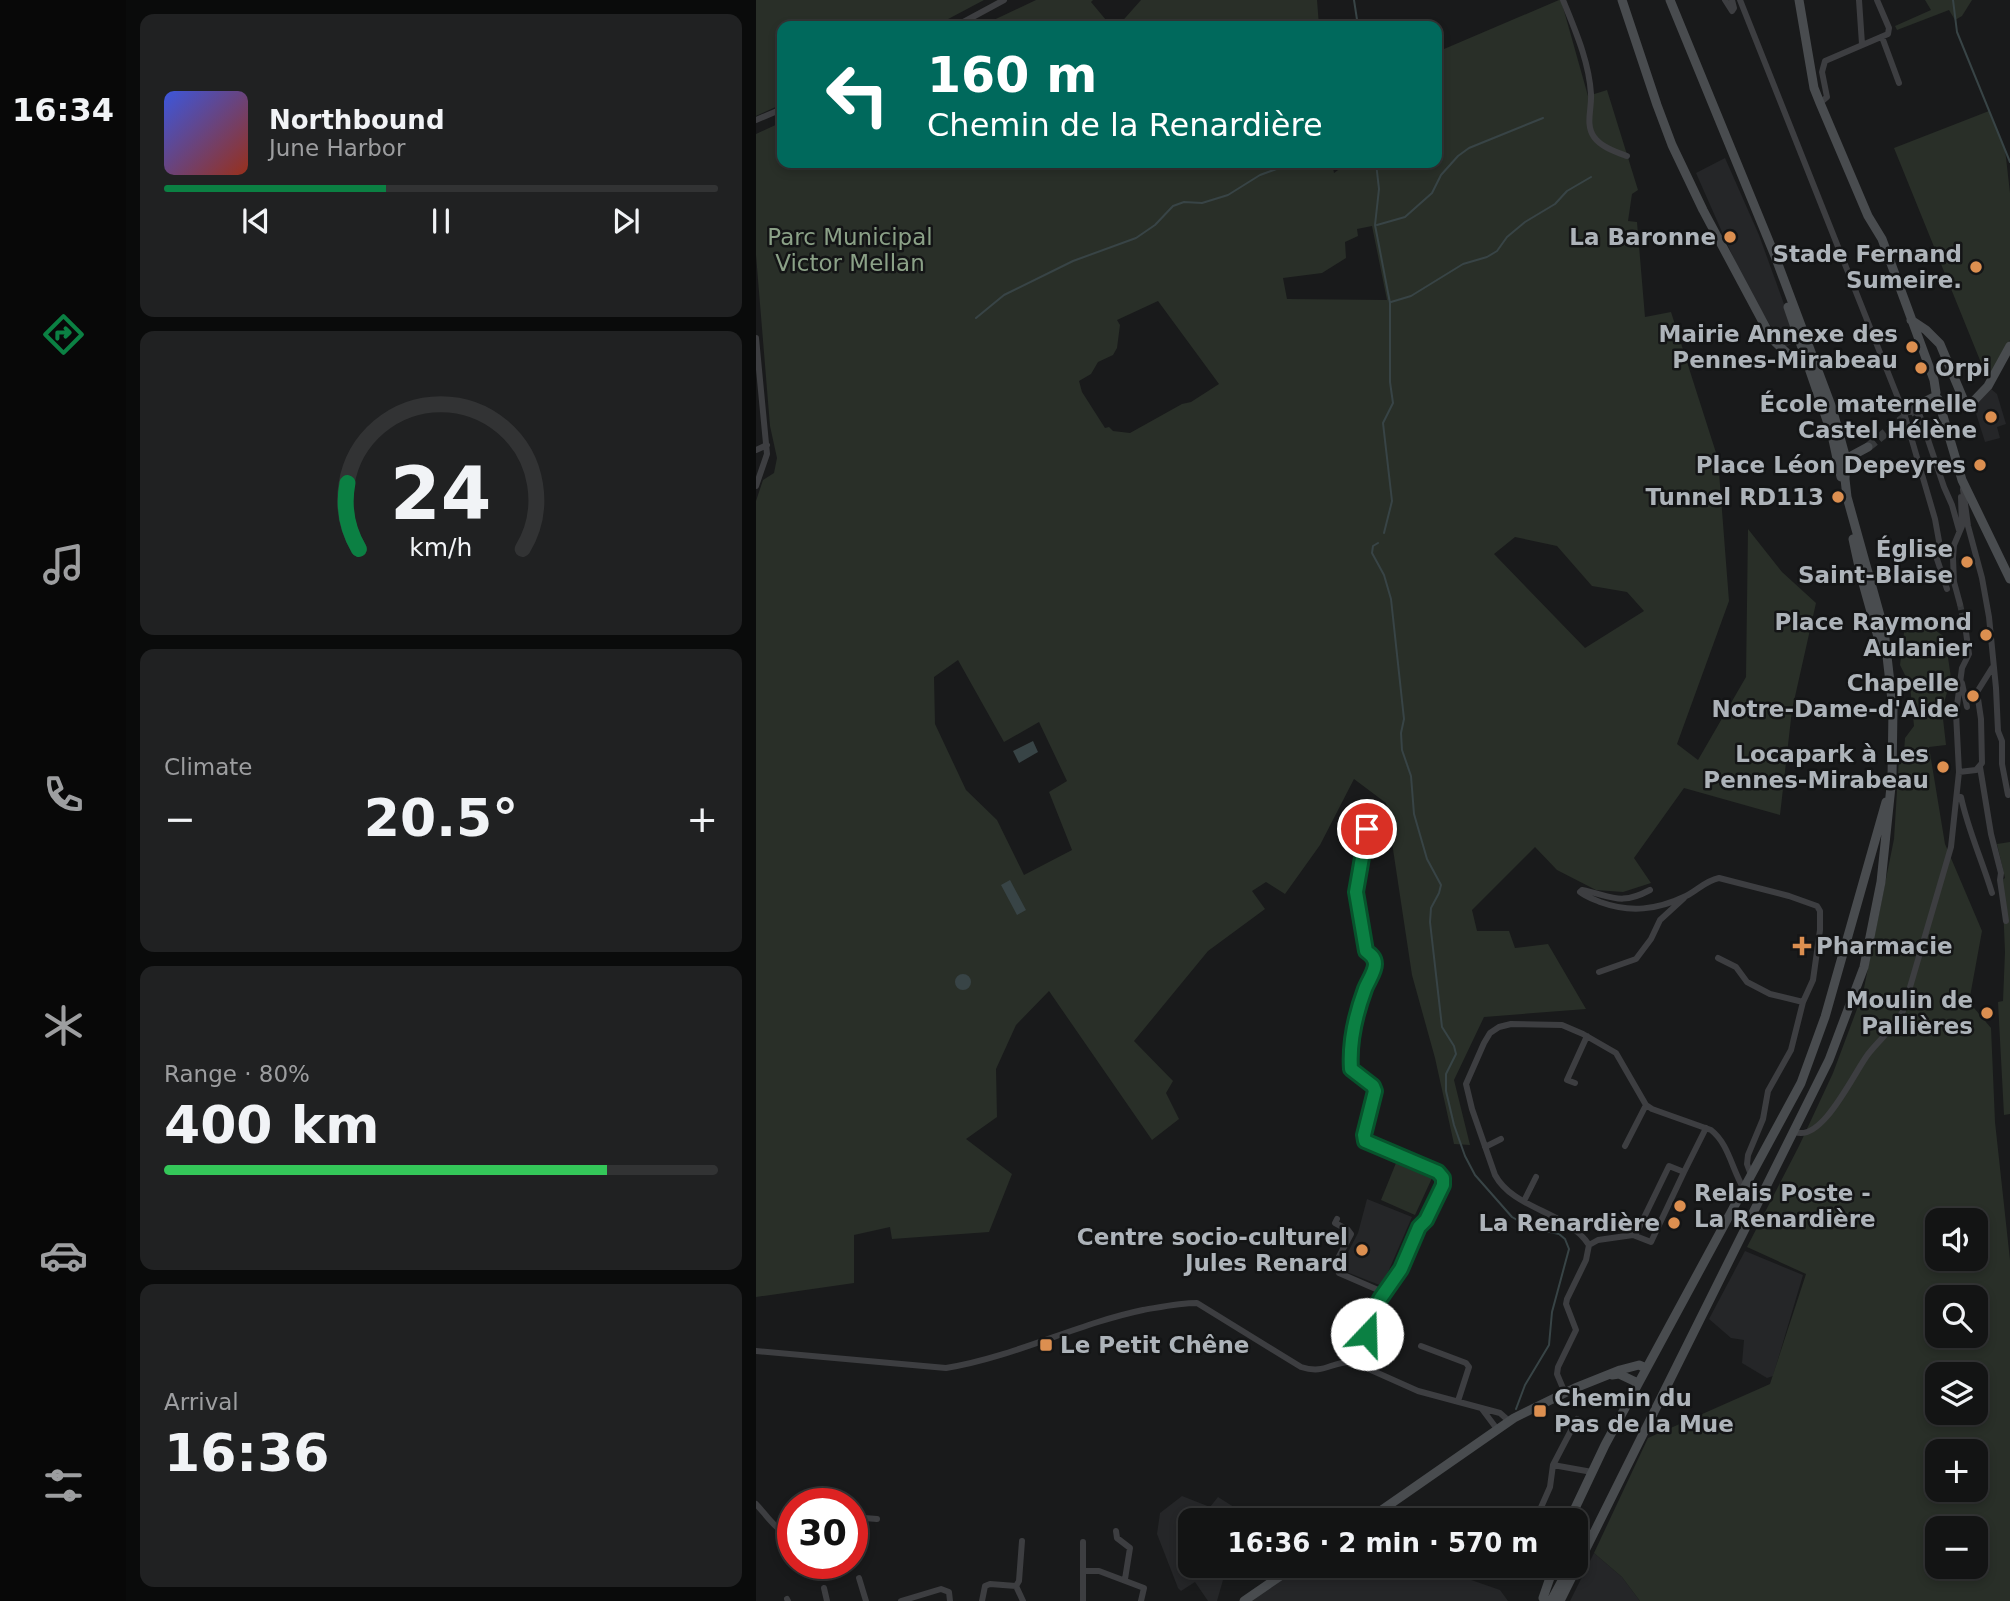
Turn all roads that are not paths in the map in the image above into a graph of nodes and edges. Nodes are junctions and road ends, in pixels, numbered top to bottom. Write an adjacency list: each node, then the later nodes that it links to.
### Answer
1 (1004, 0): 11 (street)
2 (1563, 0): 18 (street)
3 (1622, 0): 22 (street)
4 (1670, 0): 22 (street)
5 (1726, 0): 6 (street)
6 (1732, 0)
7 (1740, 0): 25 (street)
8 (1799, 0): 15 (street)
9 (1859, 0): 13 (street)
10 (1877, 0): 12 (street)
11 (965, 21)
12 (1882, 37): 13 (street); 14 (street)
13 (1862, 44): 15 (street)
14 (1899, 83)
15 (1820, 103): 19 (street)
16 (777, 111): 17 (street)
17 (756, 120)
18 (1627, 156)
19 (1911, 320): 21 (street); 23 (street)
20 (756, 338): 26 (street)
21 (2010, 346)
22 (1804, 348): 29 (street); 29 (street)
23 (1936, 396): 24 (street); 30 (street)
24 (1922, 403)
25 (1904, 413): 32 (street); 34 (street)
26 (767, 445): 28 (street); 31 (street)
27 (1868, 447): 29 (street)
28 (756, 450)
29 (1843, 461): 42 (street)
30 (1962, 480): 32 (street); 33 (street); 37 (street)
31 (756, 486)
32 (1959, 530): 35 (street)
33 (2010, 579)
34 (1947, 589)
35 (1960, 604)
36 (1966, 632): 38 (street)
37 (1992, 668): 40 (street); 43 (street)
38 (1961, 681): 39 (street); 41 (street)
39 (1967, 707)
40 (1980, 767): 41 (street); 51 (street)
41 (1959, 772): 44 (street)
42 (1892, 777): 46 (street); 47 (street)
43 (2008, 795)
44 (1958, 796): 49 (street); 59 (street)
45 (1367, 829): 71 (street)
46 (1883, 859): 47 (street); 59 (street)
47 (1867, 870): 64 (street)
48 (1650, 890): 50 (street)
49 (1992, 893)
50 (1689, 895): 53 (street); 54 (street)
51 (2006, 921)
52 (1718, 958): 54 (street)
53 (1599, 972)
54 (1803, 1002): 64 (street)
55 (1587, 1036): 56 (street); 57 (street); 62 (street)
56 (1575, 1083)
57 (1646, 1105): 58 (street); 61 (street)
58 (1706, 1128): 63 (street); 66 (street)
59 (1795, 1132): 90 (street)
60 (1502, 1139): 62 (street)
61 (1625, 1146)
62 (1485, 1147): 67 (street)
63 (1684, 1172): 69 (street); 69 (street)
64 (1751, 1175): 66 (street)
65 (1536, 1177): 67 (street)
66 (1744, 1189): 75 (street)
67 (1524, 1201): 70 (street)
68 (1337, 1219): 71 (street)
69 (1633, 1235): 70 (street)
70 (1589, 1245): 78 (street)
71 (1385, 1293): 74 (street)
72 (1421, 1346): 79 (street)
73 (756, 1351): 74 (street)
74 (1344, 1362): 79 (street)
75 (1646, 1368): 76 (street); 77 (street)
76 (1610, 1375): 77 (street); 78 (street)
77 (1638, 1384): 85 (street)
78 (1565, 1392): 82 (street)
79 (1458, 1401): 80 (street)
80 (1482, 1409): 82 (street); 83 (street)
81 (1577, 1419): 84 (street)
82 (1509, 1421): 83 (street)
83 (1497, 1429): 87 (street)
84 (1553, 1465): 85 (street); 88 (street)
85 (1592, 1472): 89 (street)
86 (756, 1504): 93 (street)
87 (1386, 1508)
88 (1541, 1508)
89 (1575, 1508)
90 (1603, 1512): 95 (street); 116 (street)
91 (868, 1518): 92 (street)
92 (877, 1519)
93 (777, 1527)
94 (1116, 1531): 103 (street)
95 (1588, 1536)
96 (1022, 1541): 104 (street)
97 (1083, 1542): 98 (street)
98 (1083, 1571): 103 (street); 113 (street)
99 (1278, 1578): 115 (street)
100 (1552, 1578): 106 (street)
101 (1562, 1578): 106 (street)
102 (859, 1579): 108 (street)
103 (1125, 1579): 114 (street)
104 (1016, 1586): 111 (street); 112 (street)
105 (824, 1588): 107 (street)
106 (1547, 1600)
107 (827, 1601)
108 (866, 1601)
109 (901, 1601): 110 (street)
110 (950, 1601)
111 (982, 1601)
112 (1023, 1601)
113 (1083, 1601)
114 (1141, 1601)
115 (1244, 1601)
116 (1560, 1601)

